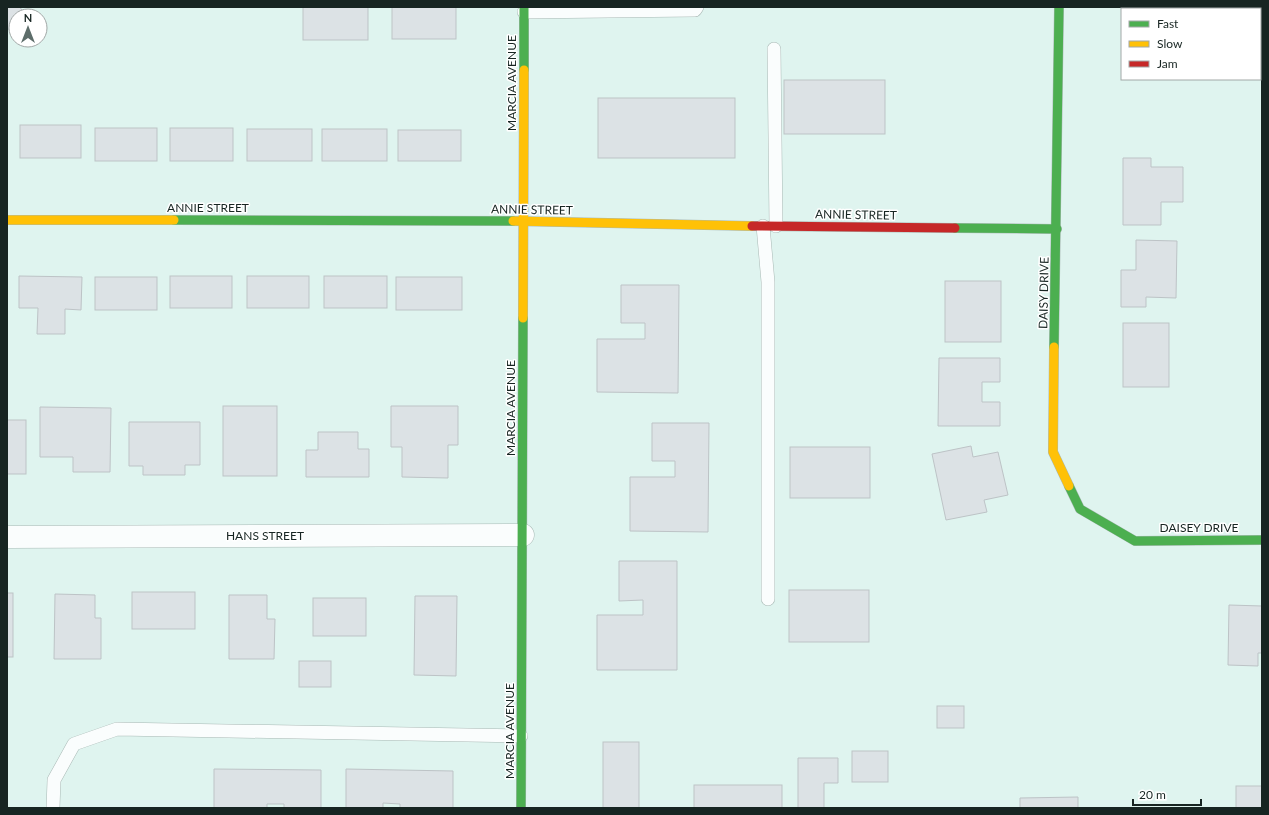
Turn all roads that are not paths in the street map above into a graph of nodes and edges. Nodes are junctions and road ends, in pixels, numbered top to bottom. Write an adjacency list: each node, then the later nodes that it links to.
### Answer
1 (698, 7): 3 (lane)
2 (1059, 7): 8 (street, DAISY DRIVE)
3 (524, 10): 6 (street, MARCIA AVENUE)
4 (774, 49): 7 (lane)
5 (7, 220): 6 (street, ANNIE STREET)
6 (523, 221): 7 (street, ANNIE STREET); 9 (street, MARCIA AVENUE)
7 (770, 226): 8 (street, ANNIE STREET); 13 (lane)
8 (1057, 229): 12 (street, DAISY DRIVE)
9 (523, 535): 10 (street, HANS STREET); 14 (street, MARCIA AVENUE)
10 (7, 537)
11 (1262, 540): 12 (street, DAISEY DRIVE)
12 (1136, 541)
13 (768, 599)
14 (521, 736): 15 (lane); 16 (street, MARCIA AVENUE)
15 (53, 808)
16 (521, 808)

